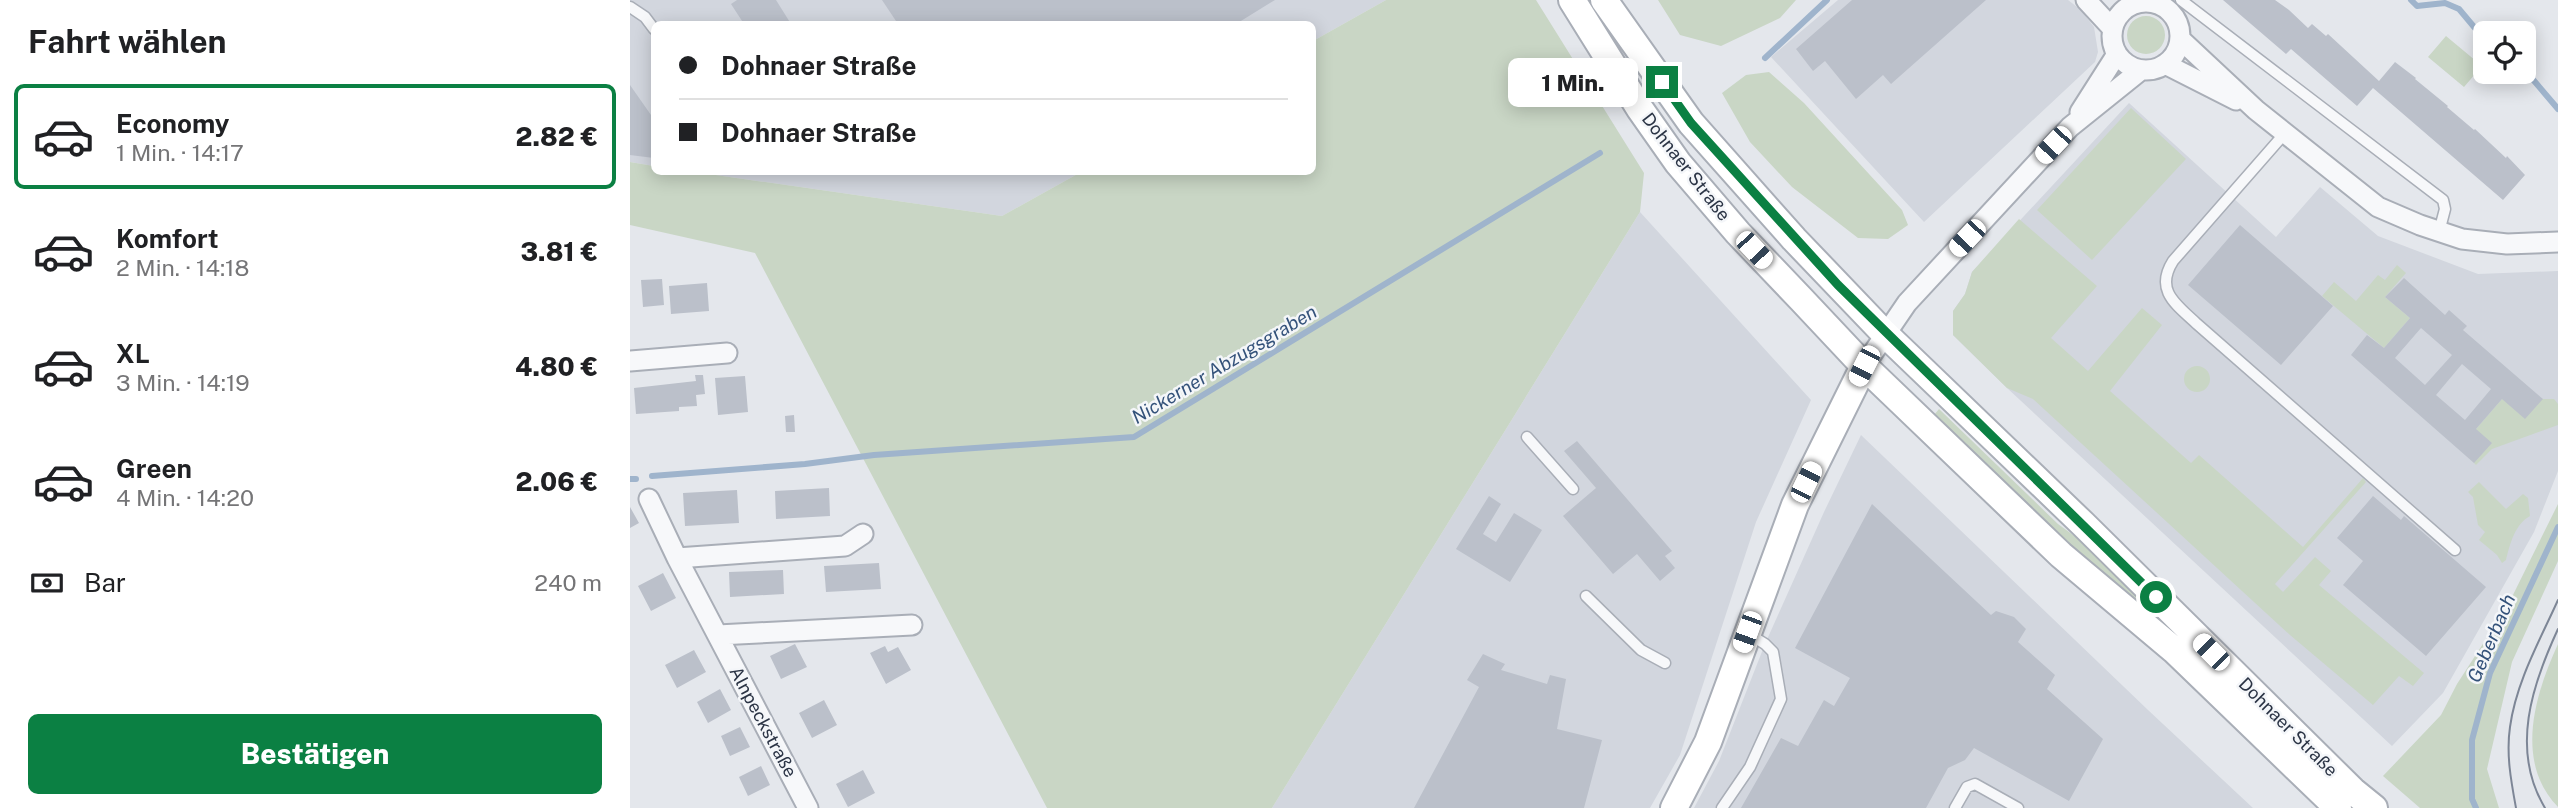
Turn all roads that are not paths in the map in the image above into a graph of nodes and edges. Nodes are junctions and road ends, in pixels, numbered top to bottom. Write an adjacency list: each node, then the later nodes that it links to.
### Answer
1 (1572, 0): 21 (main road, Dohnaer Straße)
2 (1604, 0): 18 (main road, Dohnaer Straße)
3 (2086, 0): 8 (street)
4 (2182, 0): 16 (lane)
5 (2124, 3): 8 (street); 9 (street)
6 (630, 8): 7 (lane)
7 (651, 25)
8 (2112, 28): 10 (street)
9 (2180, 39): 11 (street); 13 (street)
10 (2117, 54): 12 (street); 14 (street)
11 (2165, 64): 12 (street); 13 (street)
12 (2141, 70): 14 (street)
13 (2256, 110): 15 (street)
14 (2070, 127): 18 (street)
15 (2285, 133): 16 (street); 26 (lane)
16 (2440, 232): 17 (street)
17 (2558, 242)
18 (1884, 333): 21 (street); 39 (main road, Dohnaer Straße)
19 (727, 353): 20 (street)
20 (630, 361)
21 (1864, 366): 30 (main road); 38 (main road, Dohnaer Straße)
22 (1527, 437): 23 (lane)
23 (1573, 489)
24 (649, 499): 27 (street, Alnpeckstraße)
25 (863, 534): 27 (street)
26 (2455, 550)
27 (677, 558): 31 (street, Alnpeckstraße)
28 (1586, 596): 32 (lane)
29 (912, 625): 31 (street)
30 (1747, 632): 34 (main road); 35 (lane)
31 (718, 635): 33 (street, Alnpeckstraße)
32 (1665, 663)
33 (808, 808)
34 (1674, 808)
35 (1722, 808)
36 (1955, 808): 37 (lane)
37 (2018, 808)
38 (2338, 808)
39 (2374, 808)

